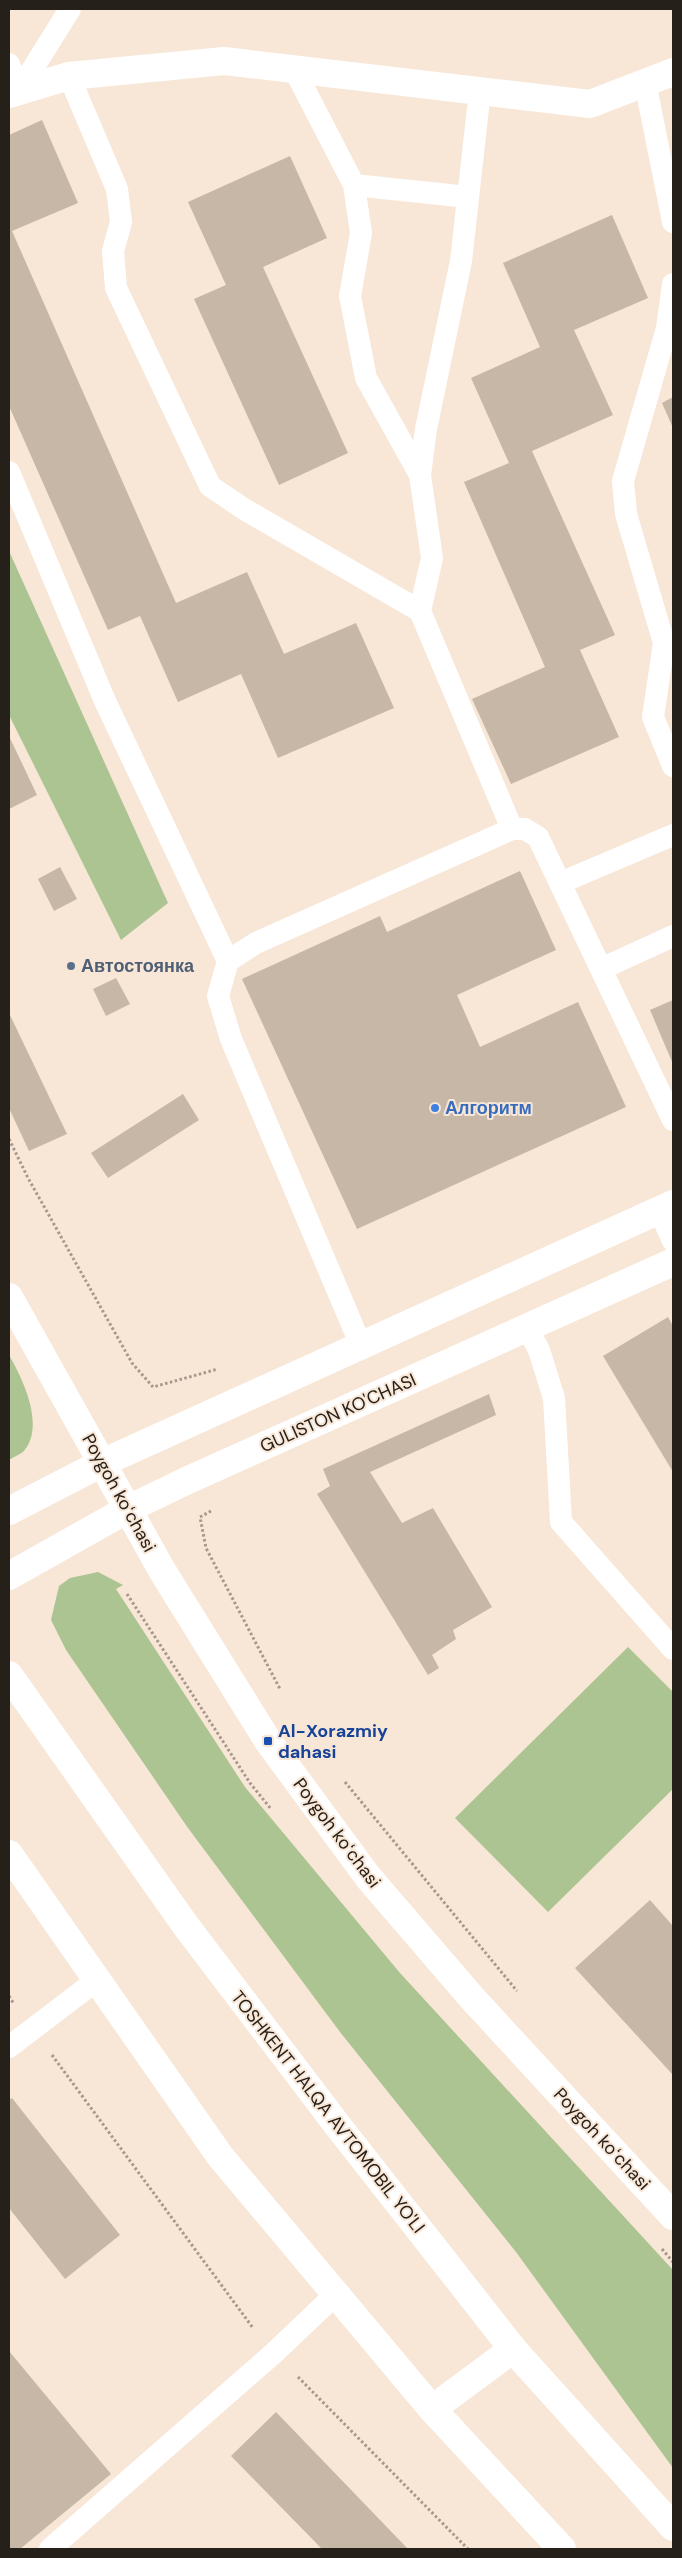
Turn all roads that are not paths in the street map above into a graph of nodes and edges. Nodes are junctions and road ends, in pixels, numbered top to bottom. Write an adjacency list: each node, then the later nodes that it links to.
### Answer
1 (70, 9): 8 (lane)
2 (9, 64): 8 (lane)
3 (294, 69): 5 (main road); 7 (main road); 9 (lane)
4 (673, 72): 6 (main road)
5 (68, 76): 8 (main road); 15 (lane)
6 (645, 82): 7 (main road); 11 (lane)
7 (480, 90): 10 (lane)
8 (14, 92)
9 (354, 185): 10 (lane); 14 (lane)
10 (468, 197): 14 (lane)
11 (673, 222)
12 (673, 284): 16 (lane)
13 (9, 472): 21 (lane)
14 (420, 476): 15 (lane)
15 (420, 611): 17 (lane)
16 (673, 766)
17 (512, 829): 19 (lane); 21 (lane)
18 (673, 835): 19 (lane)
19 (560, 883): 22 (lane)
20 (673, 936): 22 (lane)
21 (228, 961): 29 (lane)
22 (601, 969): 23 (lane)
23 (673, 1120)
24 (666, 1208): 25 (lane); 29 (main road)
25 (673, 1241)
26 (673, 1262): 28 (main road, GULISTON KO'CHASI)
27 (9, 1297): 30 (main road, Poygoh koʻchasi)
28 (527, 1328): 31 (main road, GULISTON KO'CHASI); 34 (lane)
29 (362, 1348): 30 (main road)
30 (102, 1463): 31 (main road, Poygoh koʻchasi); 32 (main road)
31 (128, 1509): 33 (main road, GULISTON KO'CHASI); 39 (main road, Poygoh koʻchasi)
32 (9, 1511)
33 (9, 1576)
34 (673, 1649)
35 (9, 1676): 41 (main road, TOSHKENT HALQA AVTOMOBIL YO'LI)
36 (9, 1854): 37 (main road)
37 (97, 1980): 38 (lane); 40 (main road)
38 (9, 2047)
39 (673, 2216)
40 (336, 2294): 42 (main road); 44 (lane)
41 (513, 2349): 42 (main road); 43 (main road, TOSHKENT HALQA AVTOMOBIL YO'LI)
42 (432, 2409): 45 (main road)
43 (673, 2527)
44 (50, 2549)
45 (562, 2549)

